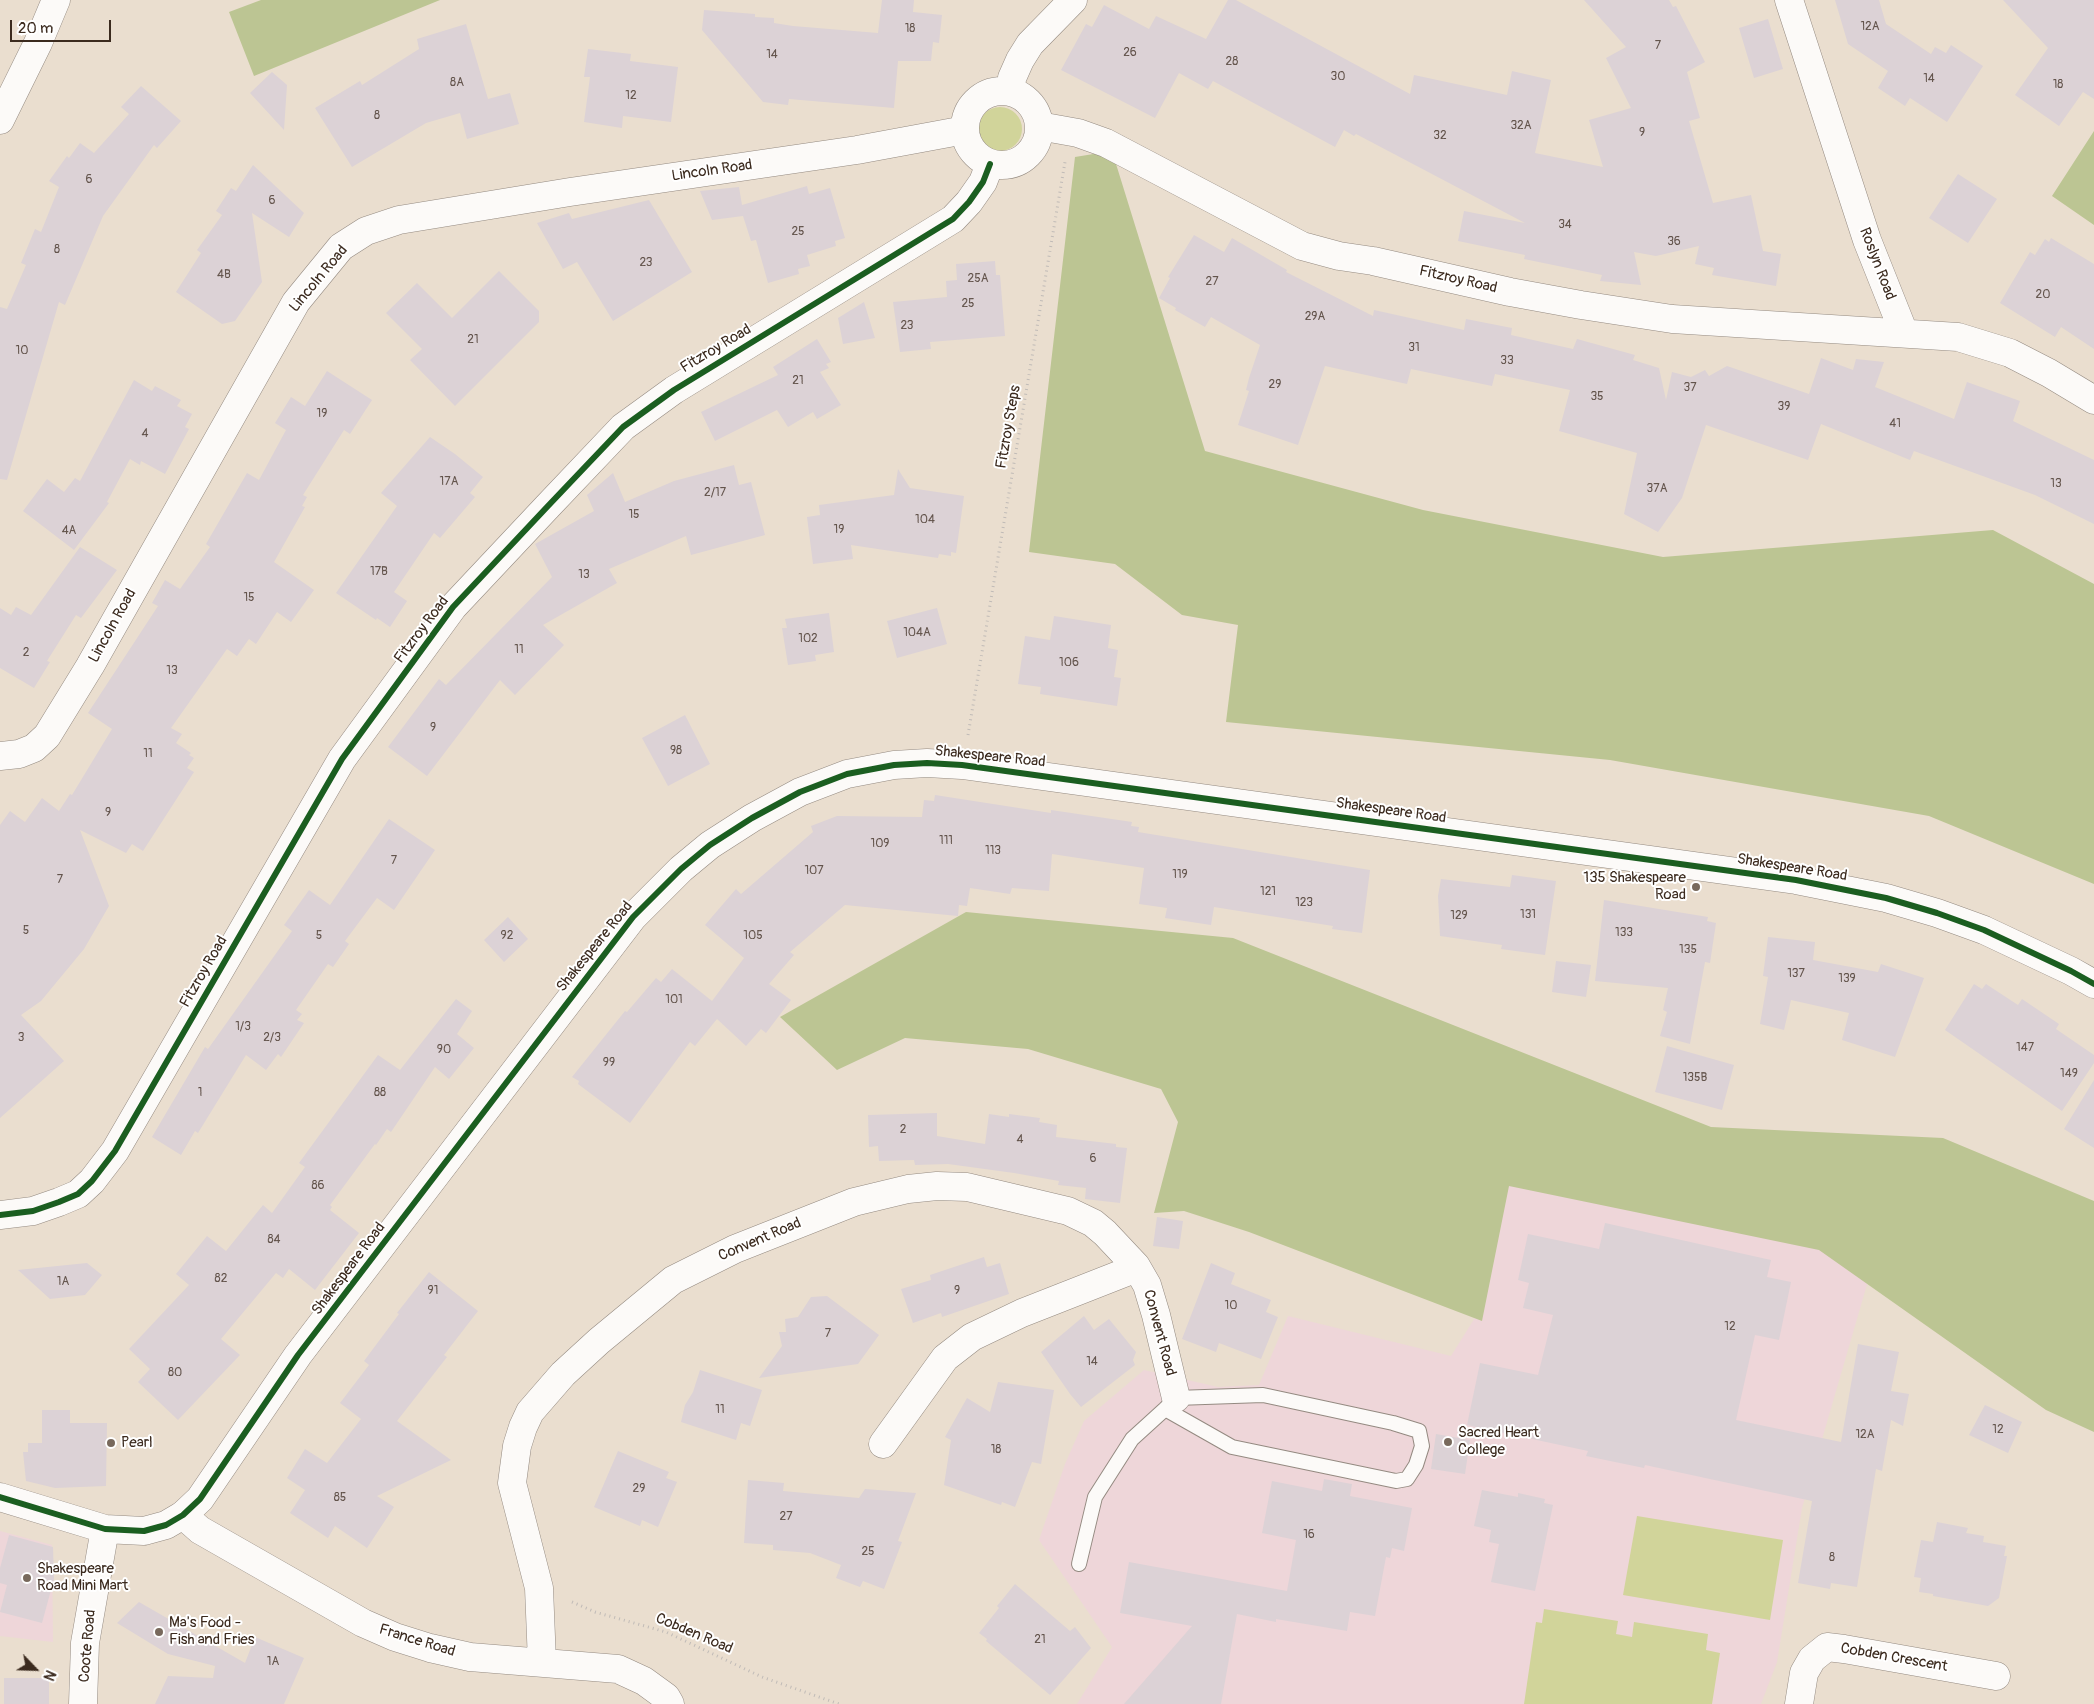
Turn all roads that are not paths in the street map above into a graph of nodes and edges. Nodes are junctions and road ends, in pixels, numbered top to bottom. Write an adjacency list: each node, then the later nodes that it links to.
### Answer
1 (56, 0): 5 (street)
2 (1073, 0): 4 (street)
3 (1789, 0): 9 (street, Roslyn Road)
4 (1011, 92): 6 (street); 7 (street)
5 (0, 120)
6 (965, 130): 8 (street); 11 (street, Lincoln Road)
7 (1036, 136): 8 (street); 9 (street, Fitzroy Road)
8 (990, 164): 13 (street, Fitzroy Road)
9 (1904, 333): 10 (street)
10 (2094, 400)
11 (0, 756)
12 (2094, 984): 18 (street, Shakespeare Road)
13 (0, 1215)
14 (1136, 1266): 15 (street, Convent Road); 16 (street); 21 (street, Convent Road)
15 (1171, 1403): 15 (lane); 20 (lane)
16 (883, 1444)
17 (0, 1497): 19 (street, Shakespeare Road)
18 (183, 1515): 19 (street, Shakespeare Road); 21 (street, France Road)
19 (105, 1529): 23 (street, Coote Road)
20 (1079, 1564)
21 (542, 1662): 24 (street, France Road)
22 (1996, 1676): 25 (street, Cobden Crescent)
23 (83, 1704)
24 (670, 1704)
25 (1799, 1704)

